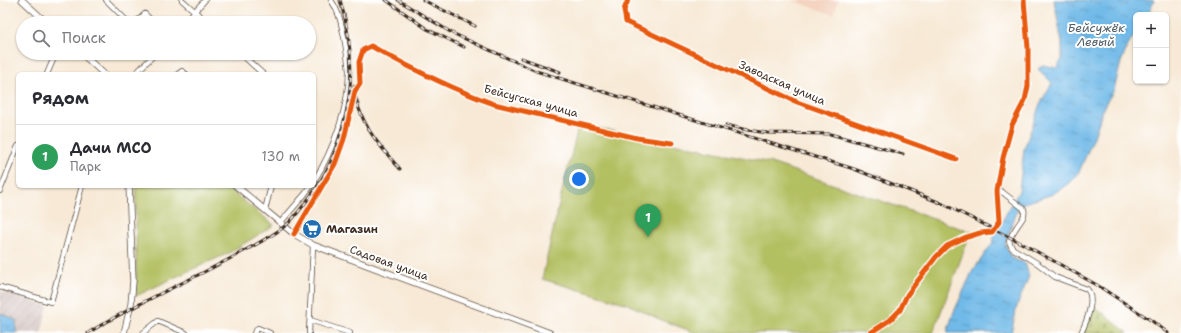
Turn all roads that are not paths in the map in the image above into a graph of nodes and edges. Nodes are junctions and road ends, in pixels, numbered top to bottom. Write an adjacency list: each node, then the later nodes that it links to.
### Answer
1 (22, 0): 9 (street)
2 (106, 0): 10 (street)
3 (182, 0): 8 (street)
4 (205, 0): 8 (street)
5 (331, 0): 24 (street)
6 (628, 0): 23 (street, Заводская улица)
7 (1024, 0): 30 (street)
8 (195, 11): 11 (street); 12 (street)
9 (39, 16)
10 (122, 16)
11 (190, 16)
12 (200, 16)
13 (53, 60): 17 (street)
14 (89, 60): 18 (street)
15 (149, 60): 19 (street)
16 (248, 60): 20 (street)
17 (48, 72)
18 (102, 72)
19 (137, 72)
20 (261, 72)
21 (672, 143): 34 (street, Бейсугская улица)
22 (16, 151): 31 (street)
23 (956, 160)
24 (316, 177)
25 (81, 188): 36 (street)
26 (129, 188): 38 (street)
27 (238, 188): 32 (street, Садовая улица)
28 (270, 188): 32 (street)
29 (310, 188): 33 (street)
30 (997, 188): 46 (street); 47 (street)
31 (0, 191)
32 (265, 210): 33 (street, Садовая улица)
33 (281, 222): 34 (street, Садовая улица)
34 (294, 234): 35 (street, Садовая улица)
35 (313, 244): 37 (street); 45 (street, Садовая улица)
36 (0, 287)
37 (310, 320): 43 (street); 44 (street)
38 (124, 333)
39 (143, 333): 40 (street)
40 (186, 333)
41 (254, 333): 42 (street)
42 (270, 333)
43 (309, 333)
44 (350, 333)
45 (550, 333)
46 (870, 333)
47 (1081, 333)

